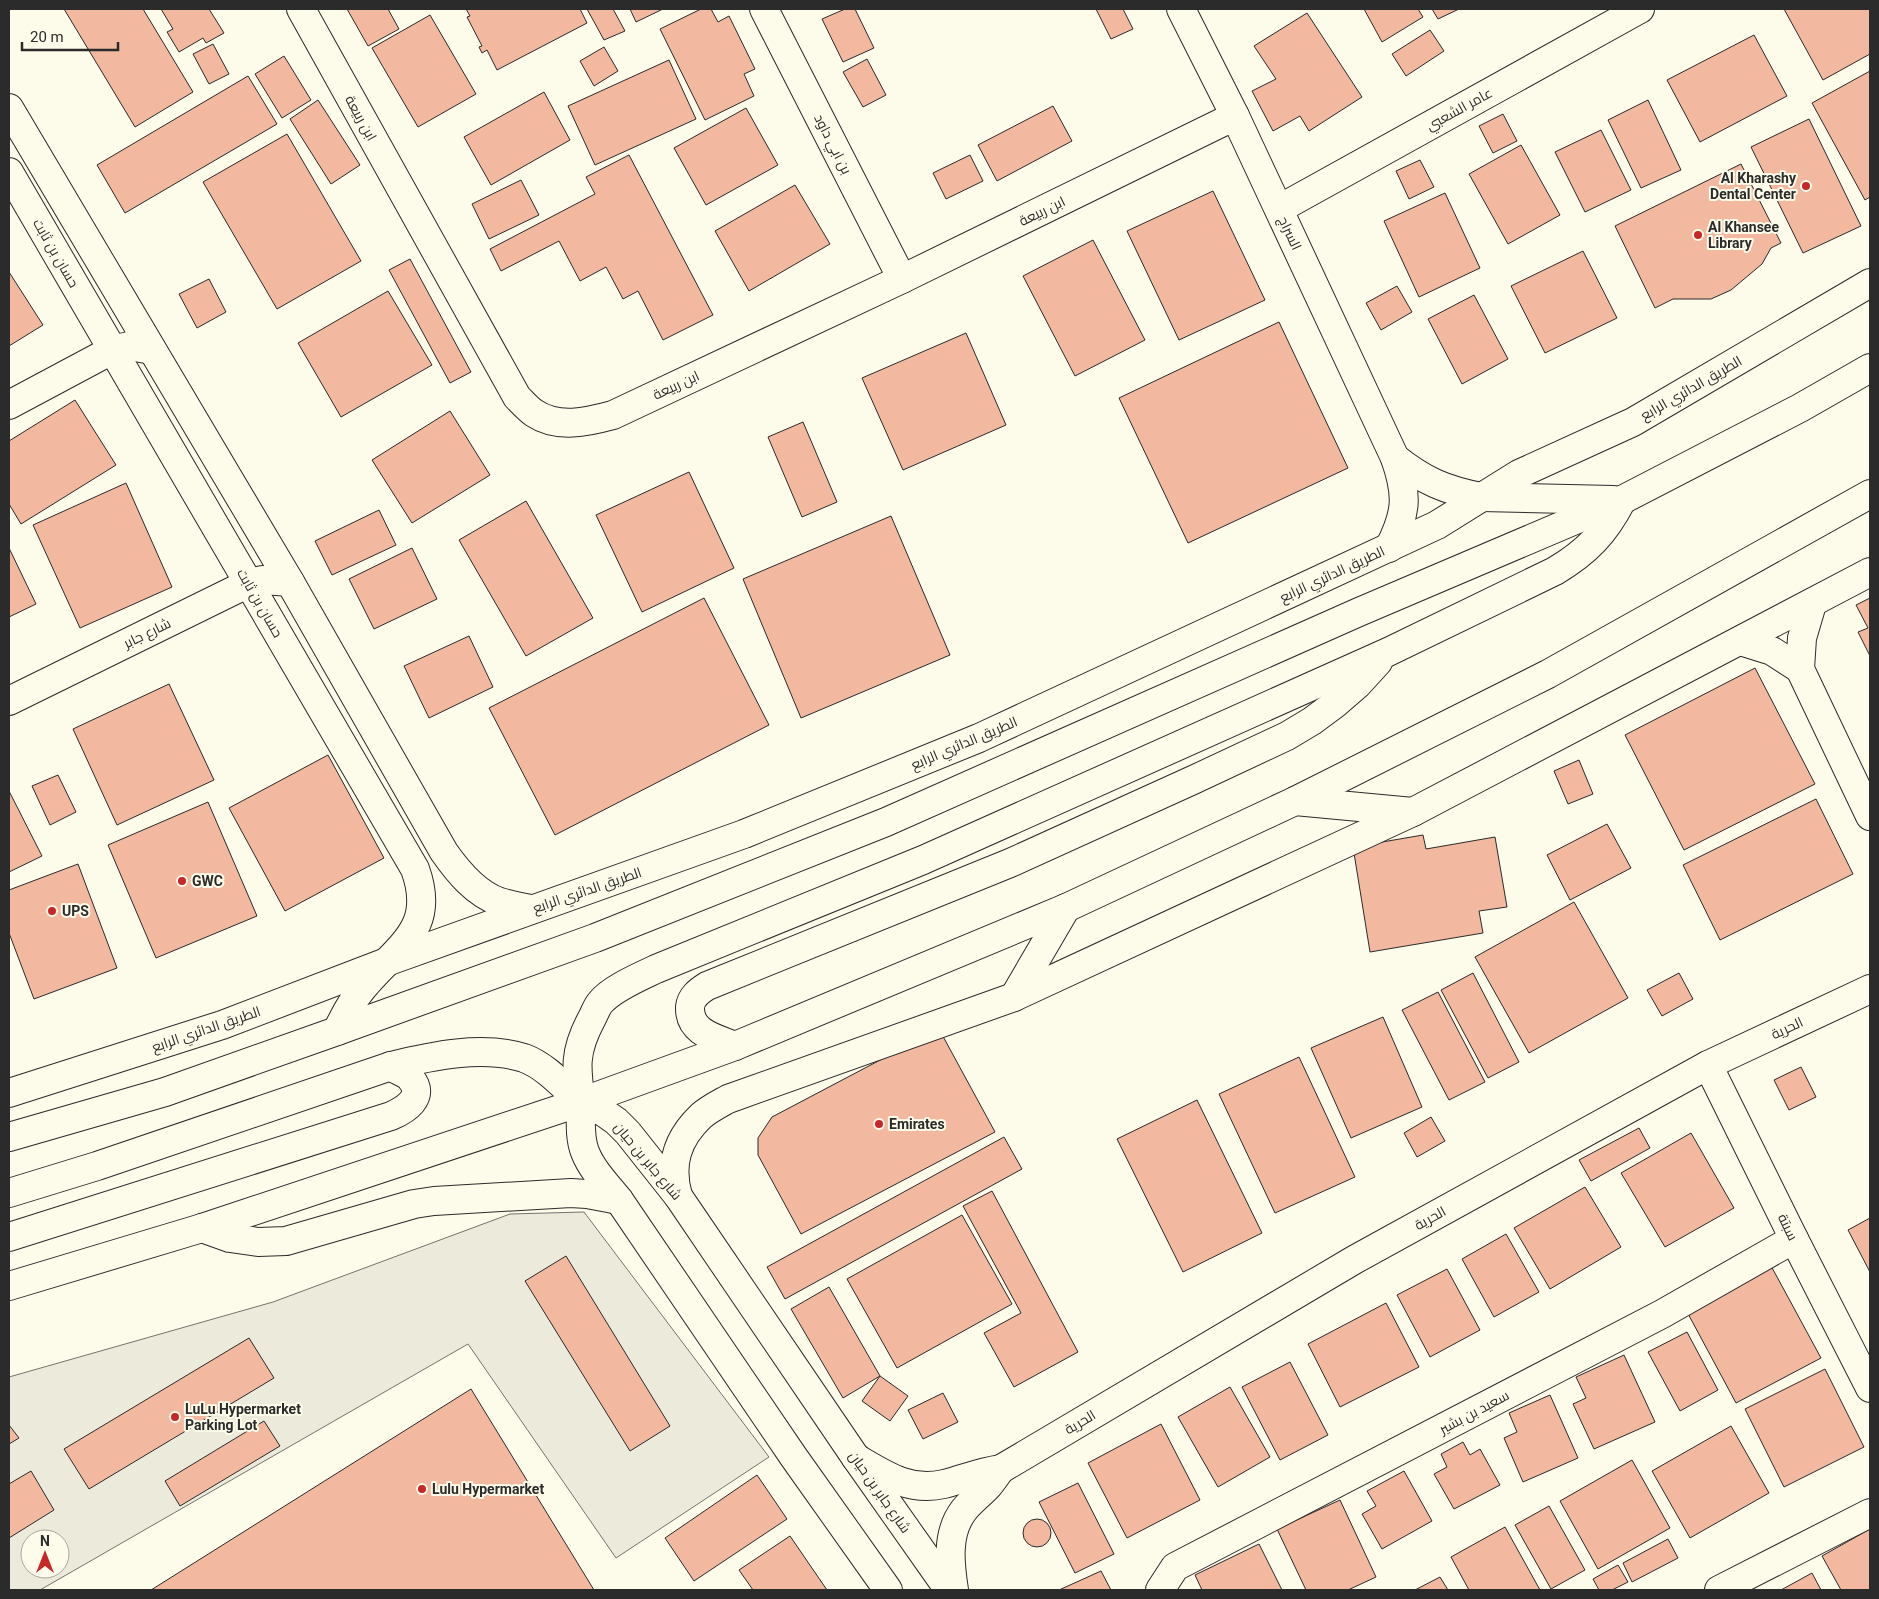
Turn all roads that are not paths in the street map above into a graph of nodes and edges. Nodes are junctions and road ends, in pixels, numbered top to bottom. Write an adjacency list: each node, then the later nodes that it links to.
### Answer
1 (301, 9): 9 (street, ابن ربيعة)
2 (764, 9): 9 (street, بن ابي داود)
3 (1181, 9): 6 (street, السراج)
4 (1640, 9): 8 (street, عامر الشعبي)
5 (9, 108): 12 (street)
6 (1235, 116): 8 (street, السراج); 9 (street, ابن ربيعة)
7 (9, 172): 11 (street, حسان بن ثابت)
8 (1279, 209): 15 (street, السراج)
9 (902, 279)
10 (1870, 284): 17 (street, الطريق الدائري الرابع)
11 (112, 350): 12 (street); 14 (street); 22 (street, حسان بن ثابت)
12 (152, 350): 21 (street)
13 (1870, 368): 18 (street)
14 (9, 405)
15 (1395, 458): 17 (street, السراج); 19 (street, السراج)
16 (1870, 494): 28 (street)
17 (1481, 497): 18 (street, السراج); 19 (street, الطريق الدائري الرابع)
18 (1622, 500): 25 (street); 36 (street)
19 (1389, 548): 32 (street, الطريق الدائري الرابع)
20 (1870, 572): 23 (street)
21 (290, 582): 22 (street, شارع جابر); 32 (street)
22 (249, 583): 27 (street, شارع جابر); 33 (street, حسان بن ثابت)
23 (1812, 604): 24 (street); 26 (street)
24 (1740, 642): 26 (street); 29 (street)
25 (1388, 652): 37 (street); 41 (street)
26 (1800, 669): 30 (street)
27 (9, 701)
28 (1295, 801): 29 (street); 31 (street)
29 (1413, 812): 35 (street)
30 (1870, 816)
31 (1066, 908): 35 (street); 37 (street)
32 (531, 909): 33 (street, الطريق الدائري الرابع)
33 (389, 961): 36 (street, حسان بن ثابت); 40 (street, الطريق الدائري الرابع)
34 (1870, 989): 38 (street, الحرية)
35 (1014, 997): 44 (street)
36 (337, 1031): 42 (street)
37 (735, 1046): 41 (street)
38 (1708, 1065): 48 (street, سبتة); 52 (street, الحرية)
39 (391, 1066): 41 (street, شارع جابر بن حيان); 43 (street, شارع جابر بن حيان); 47 (street)
40 (9, 1093)
41 (581, 1102): 44 (street, شارع جابر بن حيان); 45 (street); 46 (street)
42 (9, 1137)
43 (9, 1193)
44 (678, 1196): 51 (street, شارع جابر بن حيان)
45 (619, 1200): 46 (street); 54 (street)
46 (202, 1228): 49 (street)
47 (9, 1238)
48 (1794, 1240): 50 (street, سبتة); 57 (street, سعيد بن بشير)
49 (9, 1286)
50 (1870, 1388)
51 (856, 1458): 52 (street, الحرية); 55 (street, شارع جابر بن حيان)
52 (1000, 1469): 56 (street, الحرية)
53 (1870, 1513): 58 (street)
54 (888, 1590)
55 (949, 1590)
56 (954, 1590)
57 (1160, 1590)
58 (1719, 1590)

